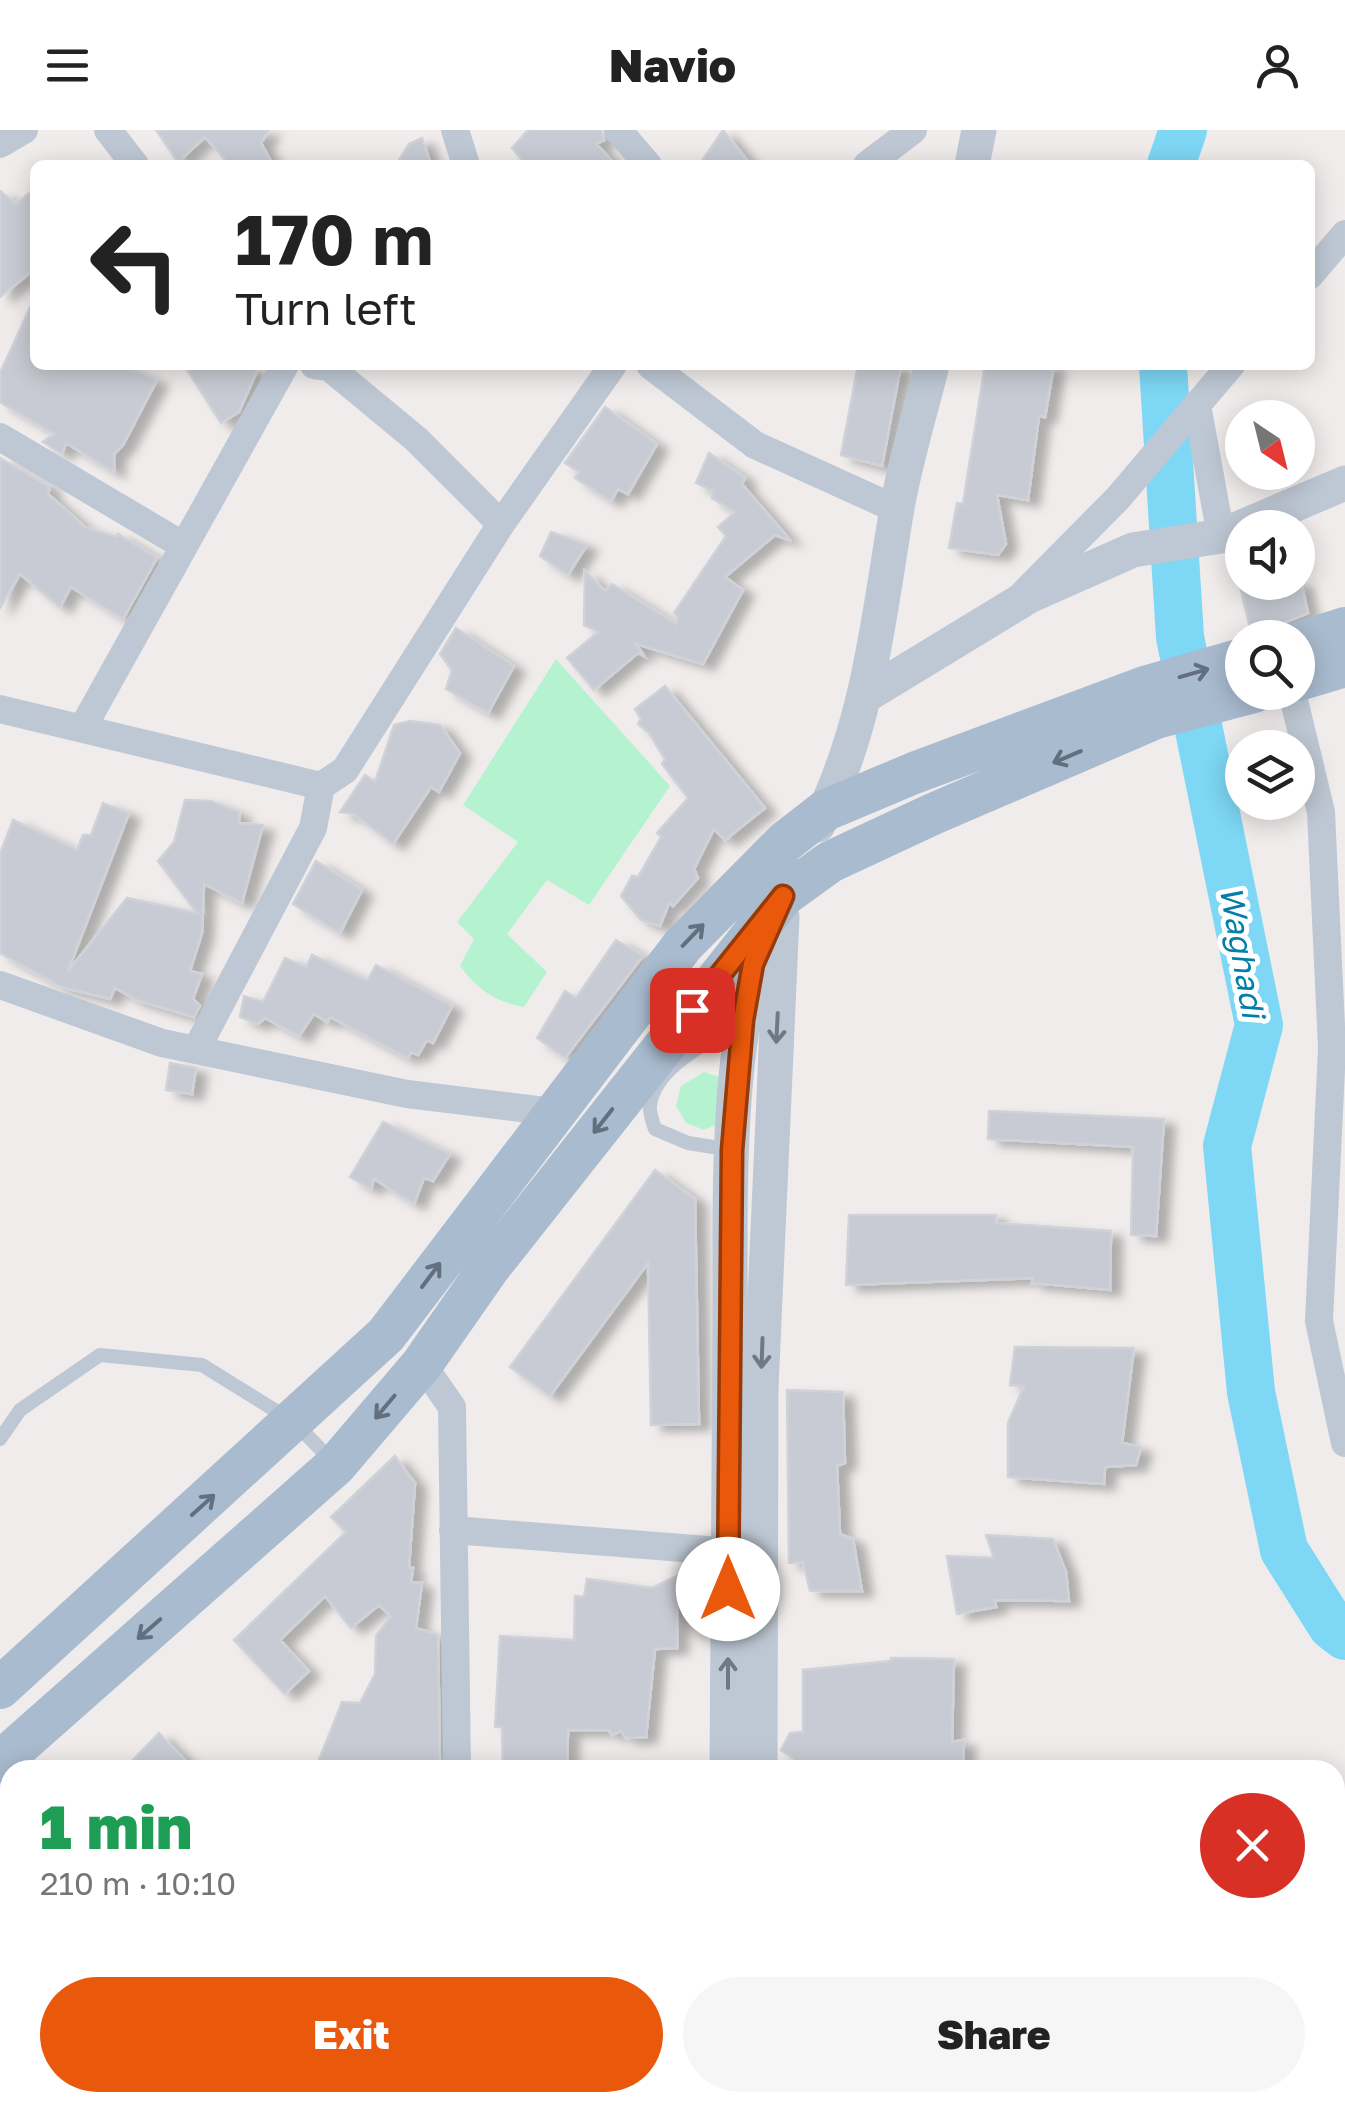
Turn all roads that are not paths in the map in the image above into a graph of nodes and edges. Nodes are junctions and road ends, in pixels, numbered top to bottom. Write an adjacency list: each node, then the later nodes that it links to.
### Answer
1 (24, 130): 7 (street)
2 (108, 130): 8 (street)
3 (454, 130): 9 (street)
4 (618, 130): 10 (street)
5 (912, 130): 11 (street)
6 (980, 130): 12 (street)
7 (0, 144)
8 (131, 160)
9 (464, 160)
10 (644, 160)
11 (873, 160)
12 (973, 160)
13 (1345, 234): 14 (street)
14 (1315, 268)
15 (282, 370): 27 (street)
16 (333, 370): 25 (street)
17 (609, 370): 25 (street)
18 (656, 370): 24 (street)
19 (931, 370): 24 (street)
20 (1228, 370): 21 (street)
21 (1191, 412): 26 (street); 28 (street)
22 (0, 437): 27 (street)
23 (1345, 483): 26 (street)
24 (896, 509): 34 (street)
25 (501, 524): 40 (street)
26 (1221, 536): 28 (street)
27 (184, 546): 39 (street)
28 (1007, 610): 34 (street)
29 (1345, 628): 30 (main road)
30 (1315, 638)
31 (1345, 666): 33 (main road)
32 (1225, 667): 36 (main road, one-way to 32)
33 (1315, 675)
34 (868, 694): 41 (street)
35 (1225, 695): 36 (main road)
36 (1151, 703): 41 (main road); 42 (main road, one-way to 42)
37 (0, 709): 39 (street)
38 (1296, 710): 51 (street)
39 (82, 728): 40 (street)
40 (322, 786): 45 (street)
41 (826, 810): 42 (street); 46 (main road, one-way to 41)
42 (783, 896): 44 (street); 48 (main road, one-way to 48); 54 (street, one-way to 54)
43 (0, 984): 45 (street)
44 (743, 1020): 47 (street); 47 (lane)
45 (196, 1050): 46 (street)
46 (553, 1112): 49 (main road, one-way to 46)
47 (732, 1150): 54 (street)
48 (422, 1364): 52 (main road, one-way to 52); 53 (street)
49 (294, 1422): 50 (lane); 52 (lane); 55 (main road, one-way to 49)
50 (0, 1439)
51 (1345, 1443)
52 (336, 1465): 56 (main road, one-way to 56)
53 (454, 1530): 54 (street); 57 (street)
54 (744, 1553): 58 (street, one-way to 54); 59 (street)
55 (0, 1688)
56 (2, 1760)
57 (457, 1760)
58 (728, 1760)
59 (759, 1760)

